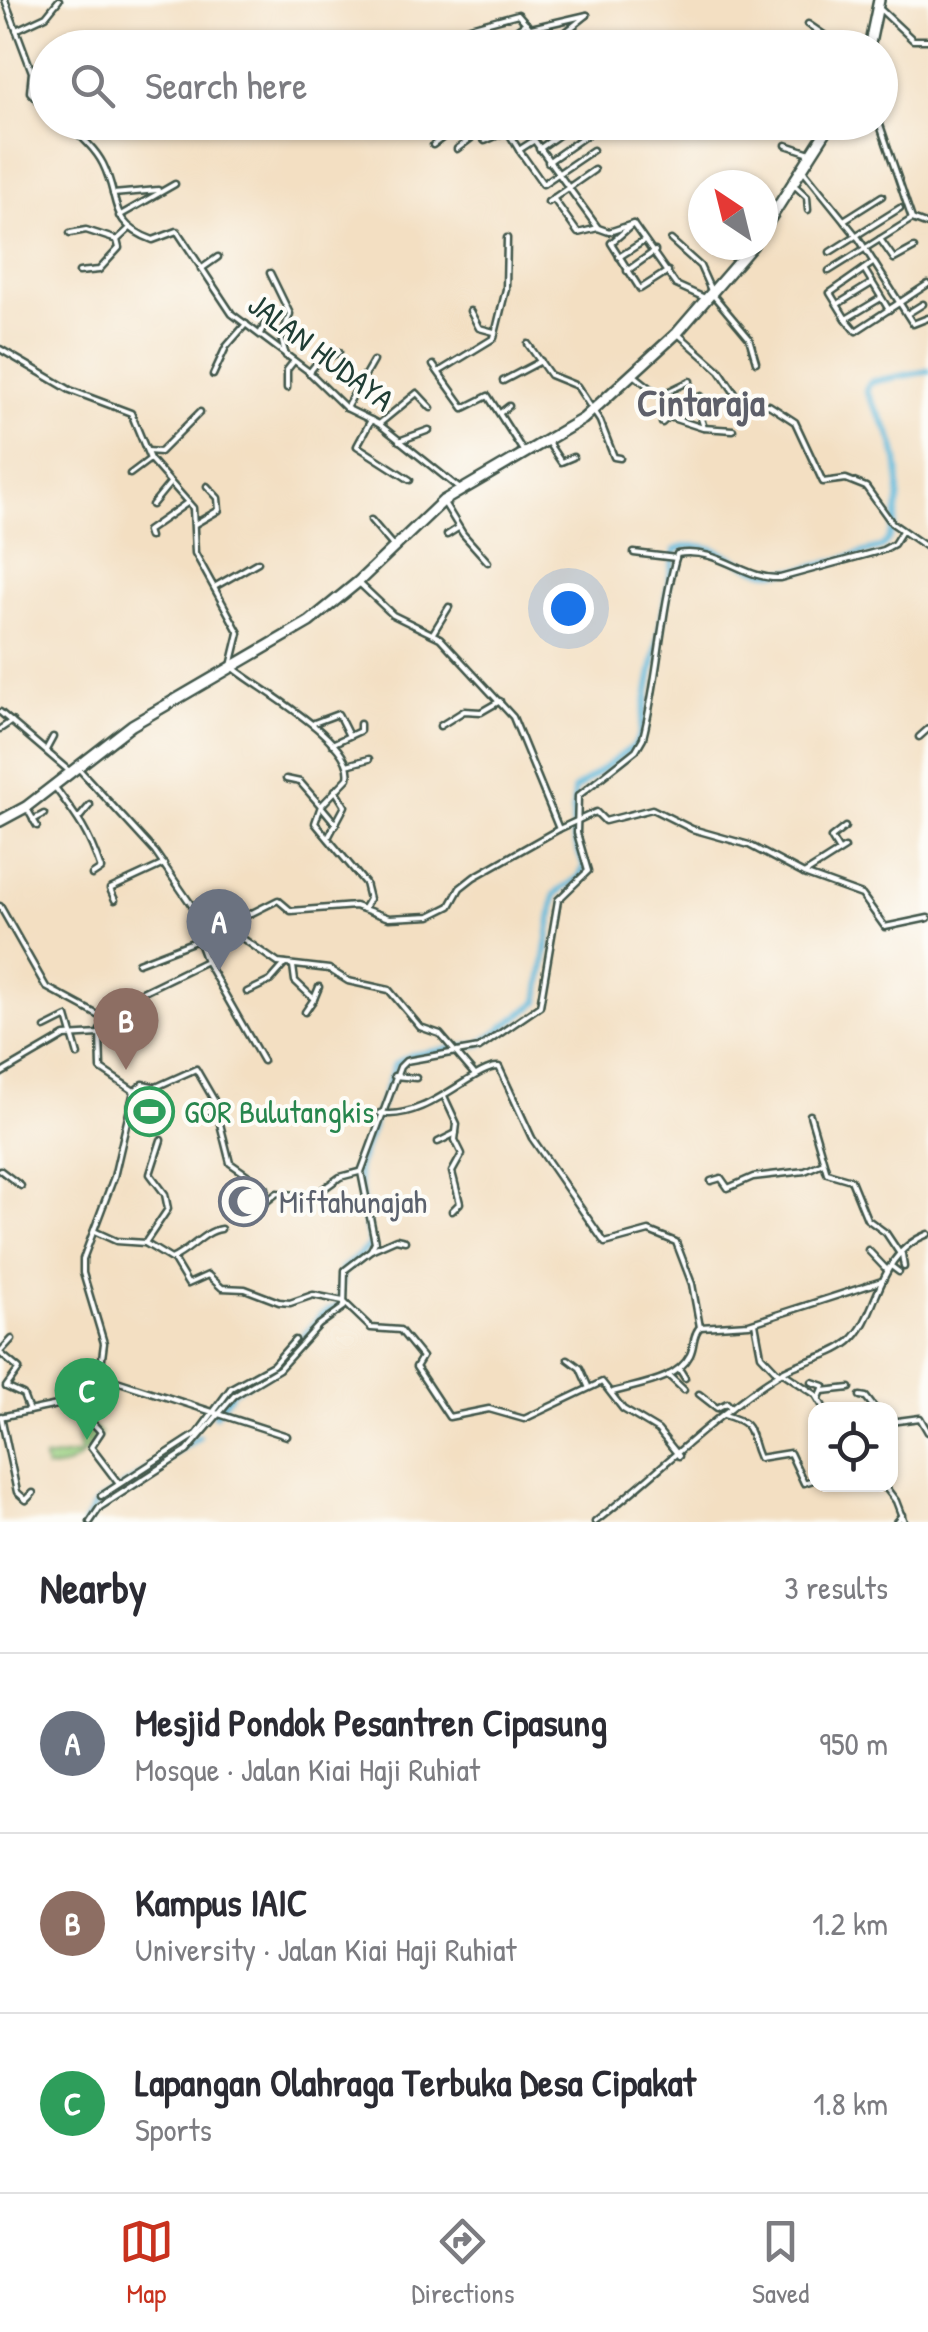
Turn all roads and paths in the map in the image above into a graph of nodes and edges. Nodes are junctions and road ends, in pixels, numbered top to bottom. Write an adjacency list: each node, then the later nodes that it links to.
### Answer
1 (6, 0): 6 (street)
2 (60, 0): 6 (street)
3 (879, 4): 12 (main road); 13 (street)
4 (808, 24): 11 (street)
5 (528, 25): 7 (street); 8 (street); 9 (street); 10 (street)
6 (16, 30): 14 (street)
7 (459, 30)
8 (520, 30)
9 (532, 30)
10 (568, 30)
11 (817, 30)
12 (873, 30)
13 (928, 40)
14 (30, 67)
15 (82, 140): 40 (street)
16 (440, 140): 25 (street)
17 (469, 140): 27 (street)
18 (512, 140): 29 (street)
19 (530, 140): 29 (street)
20 (533, 140): 28 (street)
21 (552, 140): 28 (street)
22 (579, 140): 32 (street)
23 (821, 140): 31 (main road)
24 (885, 140): 46 (street)
25 (432, 145)
26 (786, 145): 31 (street)
27 (457, 149)
28 (539, 149): 32 (street)
29 (519, 150): 35 (street)
30 (593, 150): 35 (street)
31 (812, 154): 34 (main road)
32 (548, 162): 35 (street)
33 (594, 170): 38 (street)
34 (802, 170): 37 (main road); 47 (street)
35 (557, 175): 38 (street)
36 (175, 184): 39 (street)
37 (793, 184): 42 (main road); 44 (street)
38 (569, 187): 51 (street); 51 (street)
39 (162, 190): 40 (street); 45 (street)
40 (113, 194): 45 (street)
41 (882, 196): 47 (street)
42 (778, 207)
43 (900, 208): 53 (street)
44 (808, 210)
45 (118, 216): 50 (street)
46 (912, 219): 49 (street); 55 (street)
47 (844, 220): 53 (street)
48 (634, 224): 51 (street); 57 (street); 64 (street)
49 (928, 225)
50 (130, 228): 56 (street); 67 (street, JALAN HUDAYA)
51 (598, 228)
52 (70, 233): 56 (street)
53 (855, 234): 59 (street); 62 (street)
54 (507, 238): 88 (street)
55 (880, 239): 59 (street); 60 (street)
56 (117, 240): 71 (street)
57 (646, 240): 61 (street); 64 (street)
58 (670, 240): 76 (street)
59 (865, 248): 66 (street); 72 (street)
60 (914, 248)
61 (655, 251): 69 (street); 70 (street)
62 (830, 252)
63 (218, 256): 67 (street)
64 (619, 258): 69 (street)
65 (741, 260): 76 (main road)
66 (874, 262): 68 (street); 78 (street)
67 (200, 269): 87 (street, JALAN HUDAYA)
68 (864, 269): 74 (street); 79 (street)
69 (627, 271): 70 (street)
70 (668, 271): 76 (street)
71 (79, 272)
72 (829, 272)
73 (270, 273): 94 (street)
74 (872, 282): 77 (street); 79 (street)
75 (928, 284): 78 (street)
76 (711, 298): 89 (main road); 98 (street)
77 (881, 298): 82 (street); 85 (street)
78 (900, 303): 82 (street); 84 (street)
79 (838, 304): 85 (street)
80 (923, 304): 84 (street)
81 (470, 310): 88 (street)
82 (889, 310): 85 (street)
83 (271, 311): 90 (street)
84 (907, 314): 86 (street)
85 (846, 318)
86 (928, 318)
87 (246, 324): 90 (street, JALAN HUDAYA); 102 (street)
88 (494, 332): 101 (street)
89 (678, 333): 103 (main road); 141 (street)
90 (260, 334): 94 (street, JALAN HUDAYA)
91 (528, 344): 97 (street)
92 (0, 349): 126 (street)
93 (339, 352): 100 (street)
94 (286, 356): 95 (street, JALAN HUDAYA)
95 (294, 361): 100 (street, JALAN HUDAYA); 106 (street)
96 (373, 361): 109 (street)
97 (541, 361): 104 (street); 113 (street)
98 (756, 362)
99 (433, 365): 101 (street)
100 (310, 372): 109 (street, JALAN HUDAYA)
101 (440, 372): 114 (street)
102 (212, 375)
103 (634, 375): 107 (street); 113 (main road)
104 (503, 380)
105 (690, 380): 107 (street)
106 (286, 388)
107 (661, 396): 111 (street)
108 (509, 406): 114 (street)
109 (346, 408): 117 (street, JALAN HUDAYA)
110 (431, 408): 119 (street)
111 (677, 409): 115 (street); 116 (street)
112 (200, 412): 126 (street)
113 (591, 412): 125 (main road); 129 (street)
114 (500, 413): 127 (street)
115 (669, 416): 118 (street); 120 (street)
116 (700, 416): 118 (street); 121 (street)
117 (372, 420): 119 (street, JALAN HUDAYA); 132 (street)
118 (688, 423): 121 (street)
119 (379, 424): 124 (street, JALAN HUDAYA)
120 (662, 424)
121 (704, 428): 123 (street)
122 (428, 430): 124 (street)
123 (734, 430)
124 (399, 441): 135 (street, JALAN HUDAYA)
125 (547, 441): 127 (main road); 128 (street)
126 (148, 451): 130 (street)
127 (524, 454): 135 (main road)
128 (573, 456)
129 (620, 458)
130 (150, 460): 131 (street); 133 (street)
131 (130, 474)
132 (410, 480)
133 (170, 483): 136 (street); 137 (street)
134 (207, 486): 139 (street)
135 (452, 494): 140 (street); 144 (main road)
136 (188, 502): 139 (street); 143 (street)
137 (152, 505)
138 (372, 520): 144 (street)
139 (195, 524): 151 (street)
140 (458, 528): 142 (street); 149 (street)
141 (900, 530): 145 (street); 147 (street)
142 (448, 535)
143 (149, 537)
144 (394, 548): 150 (main road)
145 (928, 548)
146 (634, 553): 147 (street)
147 (673, 558): 181 (street)
148 (258, 562): 151 (street)
149 (488, 562)
150 (358, 582): 153 (street); 154 (main road)
151 (216, 586): 154 (street)
152 (448, 607): 153 (street)
153 (432, 634): 155 (street)
154 (232, 668): 158 (street); 170 (main road)
155 (500, 701): 160 (street); 185 (street)
156 (0, 712): 157 (street)
157 (12, 721): 161 (street); 167 (street)
158 (314, 723): 163 (street); 166 (street)
159 (360, 724): 163 (street)
160 (440, 726)
161 (0, 729)
162 (928, 729): 165 (street)
163 (348, 736): 166 (street)
164 (53, 737): 167 (street)
165 (920, 737)
166 (332, 744): 169 (street)
167 (46, 750): 170 (street)
168 (369, 759): 169 (street)
169 (347, 765): 173 (street)
170 (74, 770): 172 (main road); 187 (street)
171 (286, 779): 175 (street)
172 (54, 786): 176 (main road); 178 (street)
173 (335, 790): 175 (street); 182 (street)
174 (90, 806): 178 (street)
175 (321, 806): 182 (street); 186 (street)
176 (26, 807): 179 (street); 180 (main road)
177 (44, 814): 179 (street)
178 (79, 818): 189 (street)
179 (33, 820): 183 (street)
180 (0, 821)
181 (575, 822): 185 (street); 188 (street); 212 (street)
182 (336, 824): 186 (street)
183 (37, 826)
184 (844, 827): 188 (street)
185 (559, 829): 192 (street)
186 (328, 838): 192 (street)
187 (164, 864): 190 (street); 196 (street)
188 (804, 874): 194 (street)
189 (92, 875)
190 (114, 900)
191 (0, 906): 208 (street)
192 (364, 908): 195 (street)
193 (926, 909): 194 (street)
194 (928, 918)
195 (226, 926): 196 (street); 202 (street)
196 (210, 932): 197 (street)
197 (198, 940): 199 (street); 200 (street)
198 (144, 951): 199 (street)
199 (146, 959): 201 (street)
200 (206, 961): 208 (street); 214 (street)
201 (138, 963)
202 (285, 964): 203 (street); 205 (street)
203 (293, 966): 206 (street); 212 (street)
204 (319, 987): 206 (street)
205 (247, 992)
206 (314, 999): 207 (street)
207 (305, 1012)
208 (110, 1021): 211 (street)
209 (44, 1028): 210 (street)
210 (72, 1033): 211 (street); 213 (street); 215 (street)
211 (98, 1034): 219 (street)
212 (456, 1051): 216 (street); 217 (street)
213 (78, 1055)
214 (263, 1060)
215 (0, 1074)
216 (394, 1076): 218 (street); 223 (street)
217 (476, 1076): 220 (street); 251 (street)
218 (416, 1078)
219 (133, 1090): 221 (street); 238 (street)
220 (444, 1096): 223 (street); 225 (street)
221 (216, 1108): 222 (street); 233 (street)
222 (204, 1112)
223 (380, 1113): 230 (street)
224 (810, 1115): 228 (street)
225 (456, 1133): 227 (street); 235 (street)
226 (161, 1140): 240 (street)
227 (438, 1142)
228 (823, 1163): 231 (street); 243 (street)
229 (0, 1170): 232 (street)
230 (358, 1172): 234 (street); 241 (street)
231 (711, 1181)
232 (21, 1186)
233 (266, 1188)
234 (266, 1202)
235 (452, 1211)
236 (222, 1229): 244 (street)
237 (928, 1234): 243 (street)
238 (92, 1235): 240 (street); 259 (street)
239 (405, 1241): 241 (street)
240 (145, 1243): 244 (street)
241 (370, 1250): 249 (street)
242 (868, 1250): 246 (street)
243 (900, 1254): 245 (street); 246 (street)
244 (173, 1259): 249 (street)
245 (904, 1267)
246 (889, 1268): 247 (street); 248 (street)
247 (899, 1272)
248 (882, 1281): 250 (street); 257 (street)
249 (343, 1302): 263 (street); 276 (street)
250 (754, 1323): 251 (street); 257 (street)
251 (700, 1327): 256 (street)
252 (12, 1338): 254 (street)
253 (294, 1340): 276 (street)
254 (0, 1352): 261 (street)
255 (568, 1359): 263 (street)
256 (680, 1370): 258 (street); 260 (street)
257 (780, 1373): 270 (street); 274 (street)
258 (668, 1375): 265 (street); 267 (street)
259 (101, 1376): 271 (street); 276 (street)
260 (685, 1378)
261 (3, 1381): 275 (street)
262 (812, 1382): 266 (street)
263 (588, 1386): 267 (street)
264 (850, 1388): 266 (street)
265 (684, 1390)
266 (822, 1391): 270 (street)
267 (612, 1392): 285 (street)
268 (699, 1394): 274 (street)
269 (860, 1396): 273 (street)
270 (819, 1398): 272 (street)
271 (81, 1400): 275 (street); 287 (street)
272 (821, 1402)
273 (870, 1402)
274 (731, 1408): 277 (street)
275 (29, 1411): 278 (street)
276 (219, 1411): 282 (street); 287 (street)
277 (723, 1414): 285 (street); 286 (street)
278 (1, 1416): 281 (street)
279 (898, 1421): 280 (street)
280 (928, 1432)
281 (3, 1434): 283 (street)
282 (287, 1436)
283 (8, 1448): 284 (street); 288 (street)
284 (0, 1450)
285 (679, 1456): 293 (street)
286 (808, 1482)
287 (118, 1488): 290 (street); 292 (street)
288 (33, 1492)
289 (887, 1492): 291 (street)
290 (101, 1496)
291 (902, 1515): 294 (street); 295 (street)
292 (90, 1522)
293 (595, 1522)
294 (896, 1522)
295 (904, 1522)

